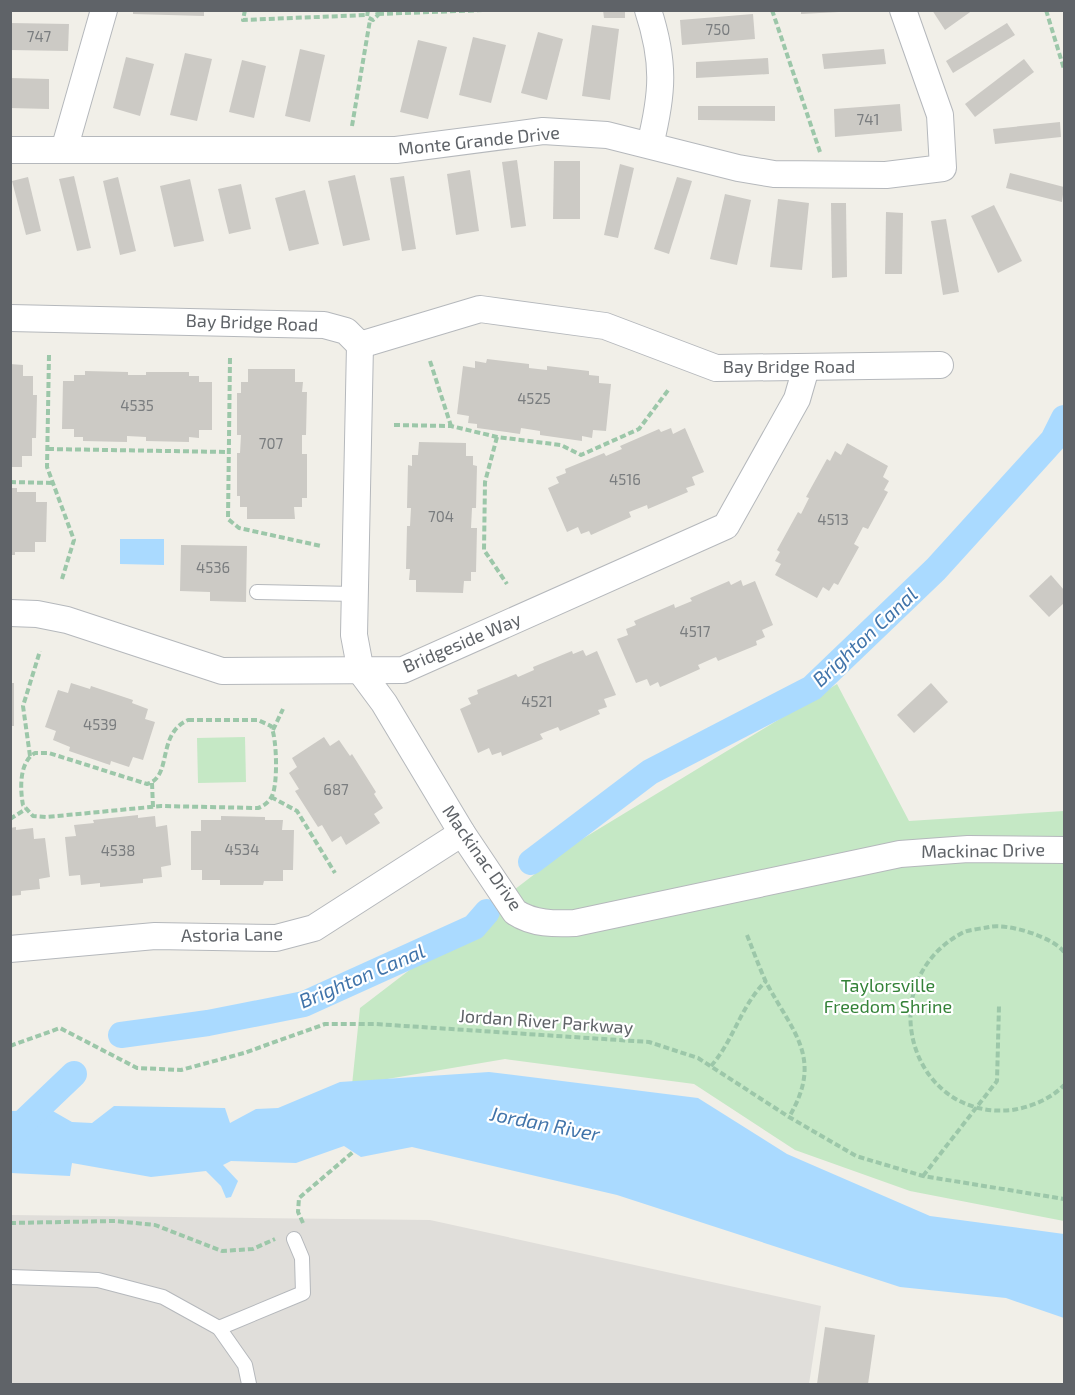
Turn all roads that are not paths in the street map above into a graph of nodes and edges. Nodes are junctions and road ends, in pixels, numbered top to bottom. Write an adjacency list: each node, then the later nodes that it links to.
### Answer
1 (104, 10): 6 (street)
2 (648, 10): 4 (street)
3 (903, 10): 4 (street, Monte Grande Drive)
4 (650, 145): 6 (street, Monte Grande Drive)
5 (10, 150): 6 (street, Monte Grande Drive)
6 (64, 150)
7 (10, 318): 8 (street, Bay Bridge Road)
8 (360, 345): 10 (street, Bay Bridge Road); 12 (street, Mackinac Drive)
9 (940, 365): 10 (street, Bay Bridge Road)
10 (806, 368): 14 (street, Bridgeside Way)
11 (257, 592): 12 (lane)
12 (355, 594): 14 (street, Mackinac Drive)
13 (10, 613): 14 (street, Bridgeside Way)
14 (361, 672): 15 (street, Mackinac Drive)
15 (462, 833): 16 (street, Mackinac Drive); 17 (street, Astoria Lane)
16 (1065, 850)
17 (10, 949)
18 (291, 1234): 20 (lane)
19 (10, 1277): 20 (lane)
20 (219, 1328): 21 (lane)
21 (249, 1384)

